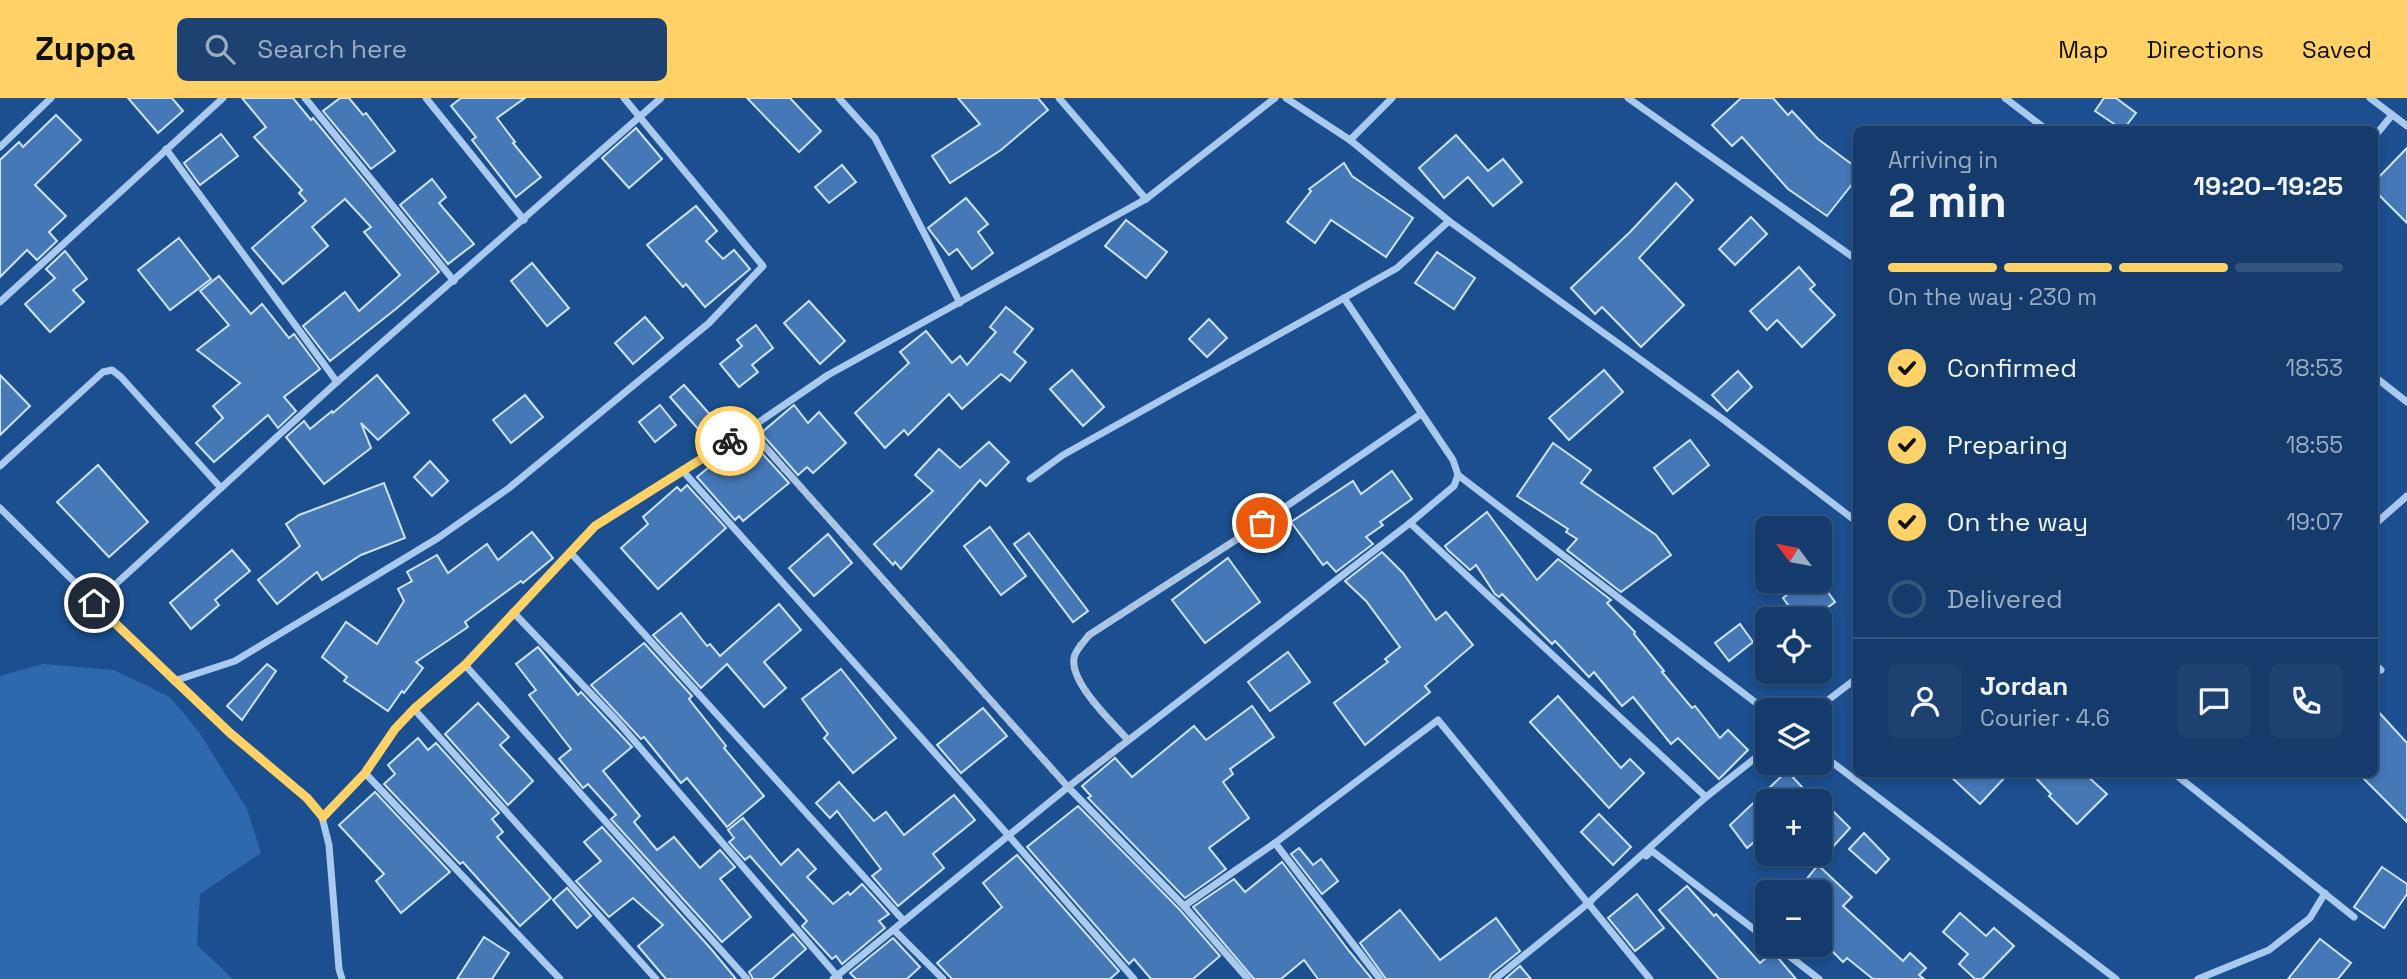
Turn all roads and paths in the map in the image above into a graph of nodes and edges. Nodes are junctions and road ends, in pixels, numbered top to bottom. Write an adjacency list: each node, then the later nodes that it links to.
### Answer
1 (51, 98): 21 (street)
2 (223, 98): 22 (street)
3 (304, 98): 27 (street)
4 (426, 98): 24 (street)
5 (624, 98): 16 (street)
6 (661, 98): 16 (street)
7 (839, 98): 30 (street)
8 (1059, 98): 23 (street)
9 (1275, 98): 23 (street)
10 (1286, 98): 20 (street)
11 (1391, 98): 20 (street)
12 (1628, 98): 26 (street)
13 (2006, 98): 17 (street)
14 (2370, 98): 15 (street)
15 (2392, 115): 18 (street); 19 (street)
16 (641, 117): 24 (street); 50 (street)
17 (2043, 126)
18 (2407, 126)
19 (2378, 132)
20 (1350, 140): 25 (street)
21 (0, 147)
22 (166, 149): 29 (street); 32 (street)
23 (1146, 199): 30 (street)
24 (524, 220): 27 (street)
25 (1449, 221): 28 (street); 43 (street)
26 (1853, 257)
27 (454, 281): 32 (street)
28 (1344, 298): 34 (street); 39 (street)
29 (0, 302)
30 (960, 303): 35 (street)
31 (2378, 379): 33 (street)
32 (337, 382): 40 (street)
33 (2407, 402)
34 (1421, 414): 38 (street); 55 (street)
35 (749, 429): 37 (street); 60 (street)
36 (0, 466): 40 (street)
37 (682, 470): 46 (street); 63 (street)
38 (1458, 475): 45 (street); 53 (street)
39 (1030, 479)
40 (220, 488): 47 (street)
41 (2407, 496): 44 (street)
42 (0, 508): 47 (street)
43 (1853, 519)
44 (2378, 521)
45 (1410, 523): 55 (street); 61 (street)
46 (570, 552): 48 (street); 69 (street)
47 (94, 603): 50 (street)
48 (513, 612): 49 (street); 73 (street)
49 (465, 665): 54 (street); 77 (street)
50 (174, 681): 62 (street)
51 (1853, 681): 52 (street)
52 (1831, 698)
53 (1755, 702)
54 (414, 709): 58 (street); 76 (street)
55 (1128, 740): 60 (street)
56 (1755, 758): 61 (street)
57 (1832, 762): 85 (street)
58 (365, 773): 62 (street); 75 (street)
59 (2179, 777): 65 (street)
60 (1068, 787): 63 (street); 67 (street)
61 (1706, 797): 66 (street)
62 (323, 817): 74 (street)
63 (1009, 836): 69 (street); 79 (street)
64 (1275, 843): 66 (street); 67 (street); 81 (street)
65 (2325, 893): 68 (street); 86 (street)
66 (1589, 902): 71 (street); 82 (street); 83 (street)
67 (1184, 906): 80 (street)
68 (2354, 916)
69 (904, 921): 70 (street)
70 (894, 930): 73 (street); 78 (street)
71 (1755, 930)
72 (1790, 957): 84 (street)
73 (836, 978)
74 (342, 979)
75 (560, 979)
76 (656, 979)
77 (747, 979)
78 (943, 979)
79 (1134, 979)
80 (1248, 979)
81 (1380, 979)
82 (1495, 979)
83 (1650, 979)
84 (1819, 979)
85 (2116, 979)
86 (2198, 979)

